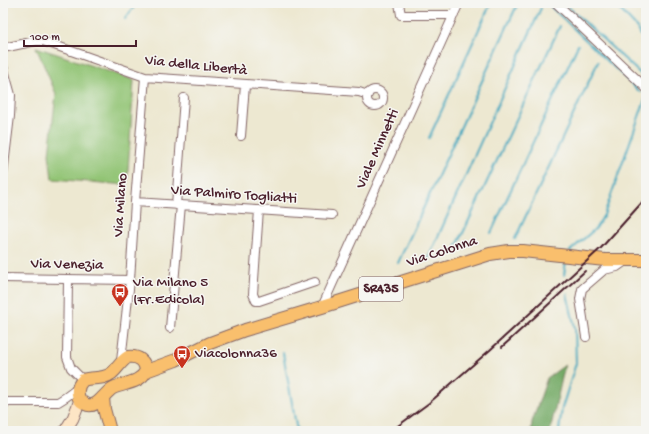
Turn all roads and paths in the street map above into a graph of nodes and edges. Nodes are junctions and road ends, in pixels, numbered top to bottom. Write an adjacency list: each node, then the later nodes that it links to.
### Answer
1 (399, 3): 4 (street)
2 (459, 3): 4 (street, Viale Minnetti)
3 (556, 3): 9 (street)
4 (454, 15): 24 (street, Viale Minnetti)
5 (3, 48): 7 (street, Via della Libertà)
6 (3, 66): 13 (street)
7 (145, 77): 8 (street, Via della Libertà); 14 (street, Via Milano)
8 (245, 85): 10 (street, Via della Libertà); 12 (street)
9 (646, 88)
10 (368, 95)
11 (184, 98): 15 (street)
12 (241, 136)
13 (3, 174)
14 (135, 202): 15 (street, Via Palmiro Togliatti); 22 (street, Via Milano)
15 (179, 205): 16 (street, Via Palmiro Togliatti); 25 (street)
16 (259, 210): 17 (street, Via Palmiro Togliatti); 23 (street)
17 (332, 215)
18 (646, 260): 19 (main road, Via Colonna / SR435)
19 (605, 265): 24 (main road, Via Colonna / SR435); 27 (street)
20 (3, 278): 21 (street, Via Venezia)
21 (68, 279): 22 (street, Via Venezia); 30 (street)
22 (130, 280): 26 (street, Via Milano)
23 (315, 282)
24 (322, 307): 29 (main road, Via Colonna / SR435)
25 (170, 328)
26 (125, 334): 28 (street, Via Milano); 29 (street)
27 (586, 337)
28 (122, 362): 29 (main road, SR435); 30 (main road, SR435)
29 (141, 363): 31 (main road, SR435)
30 (80, 384): 32 (street); 33 (main road)
31 (102, 397): 33 (main road, SR435); 34 (main road)
32 (3, 402)
33 (86, 403): 34 (main road); 35 (main road); 36 (main road, SR435)
34 (109, 429)
35 (65, 431)
36 (69, 431)

